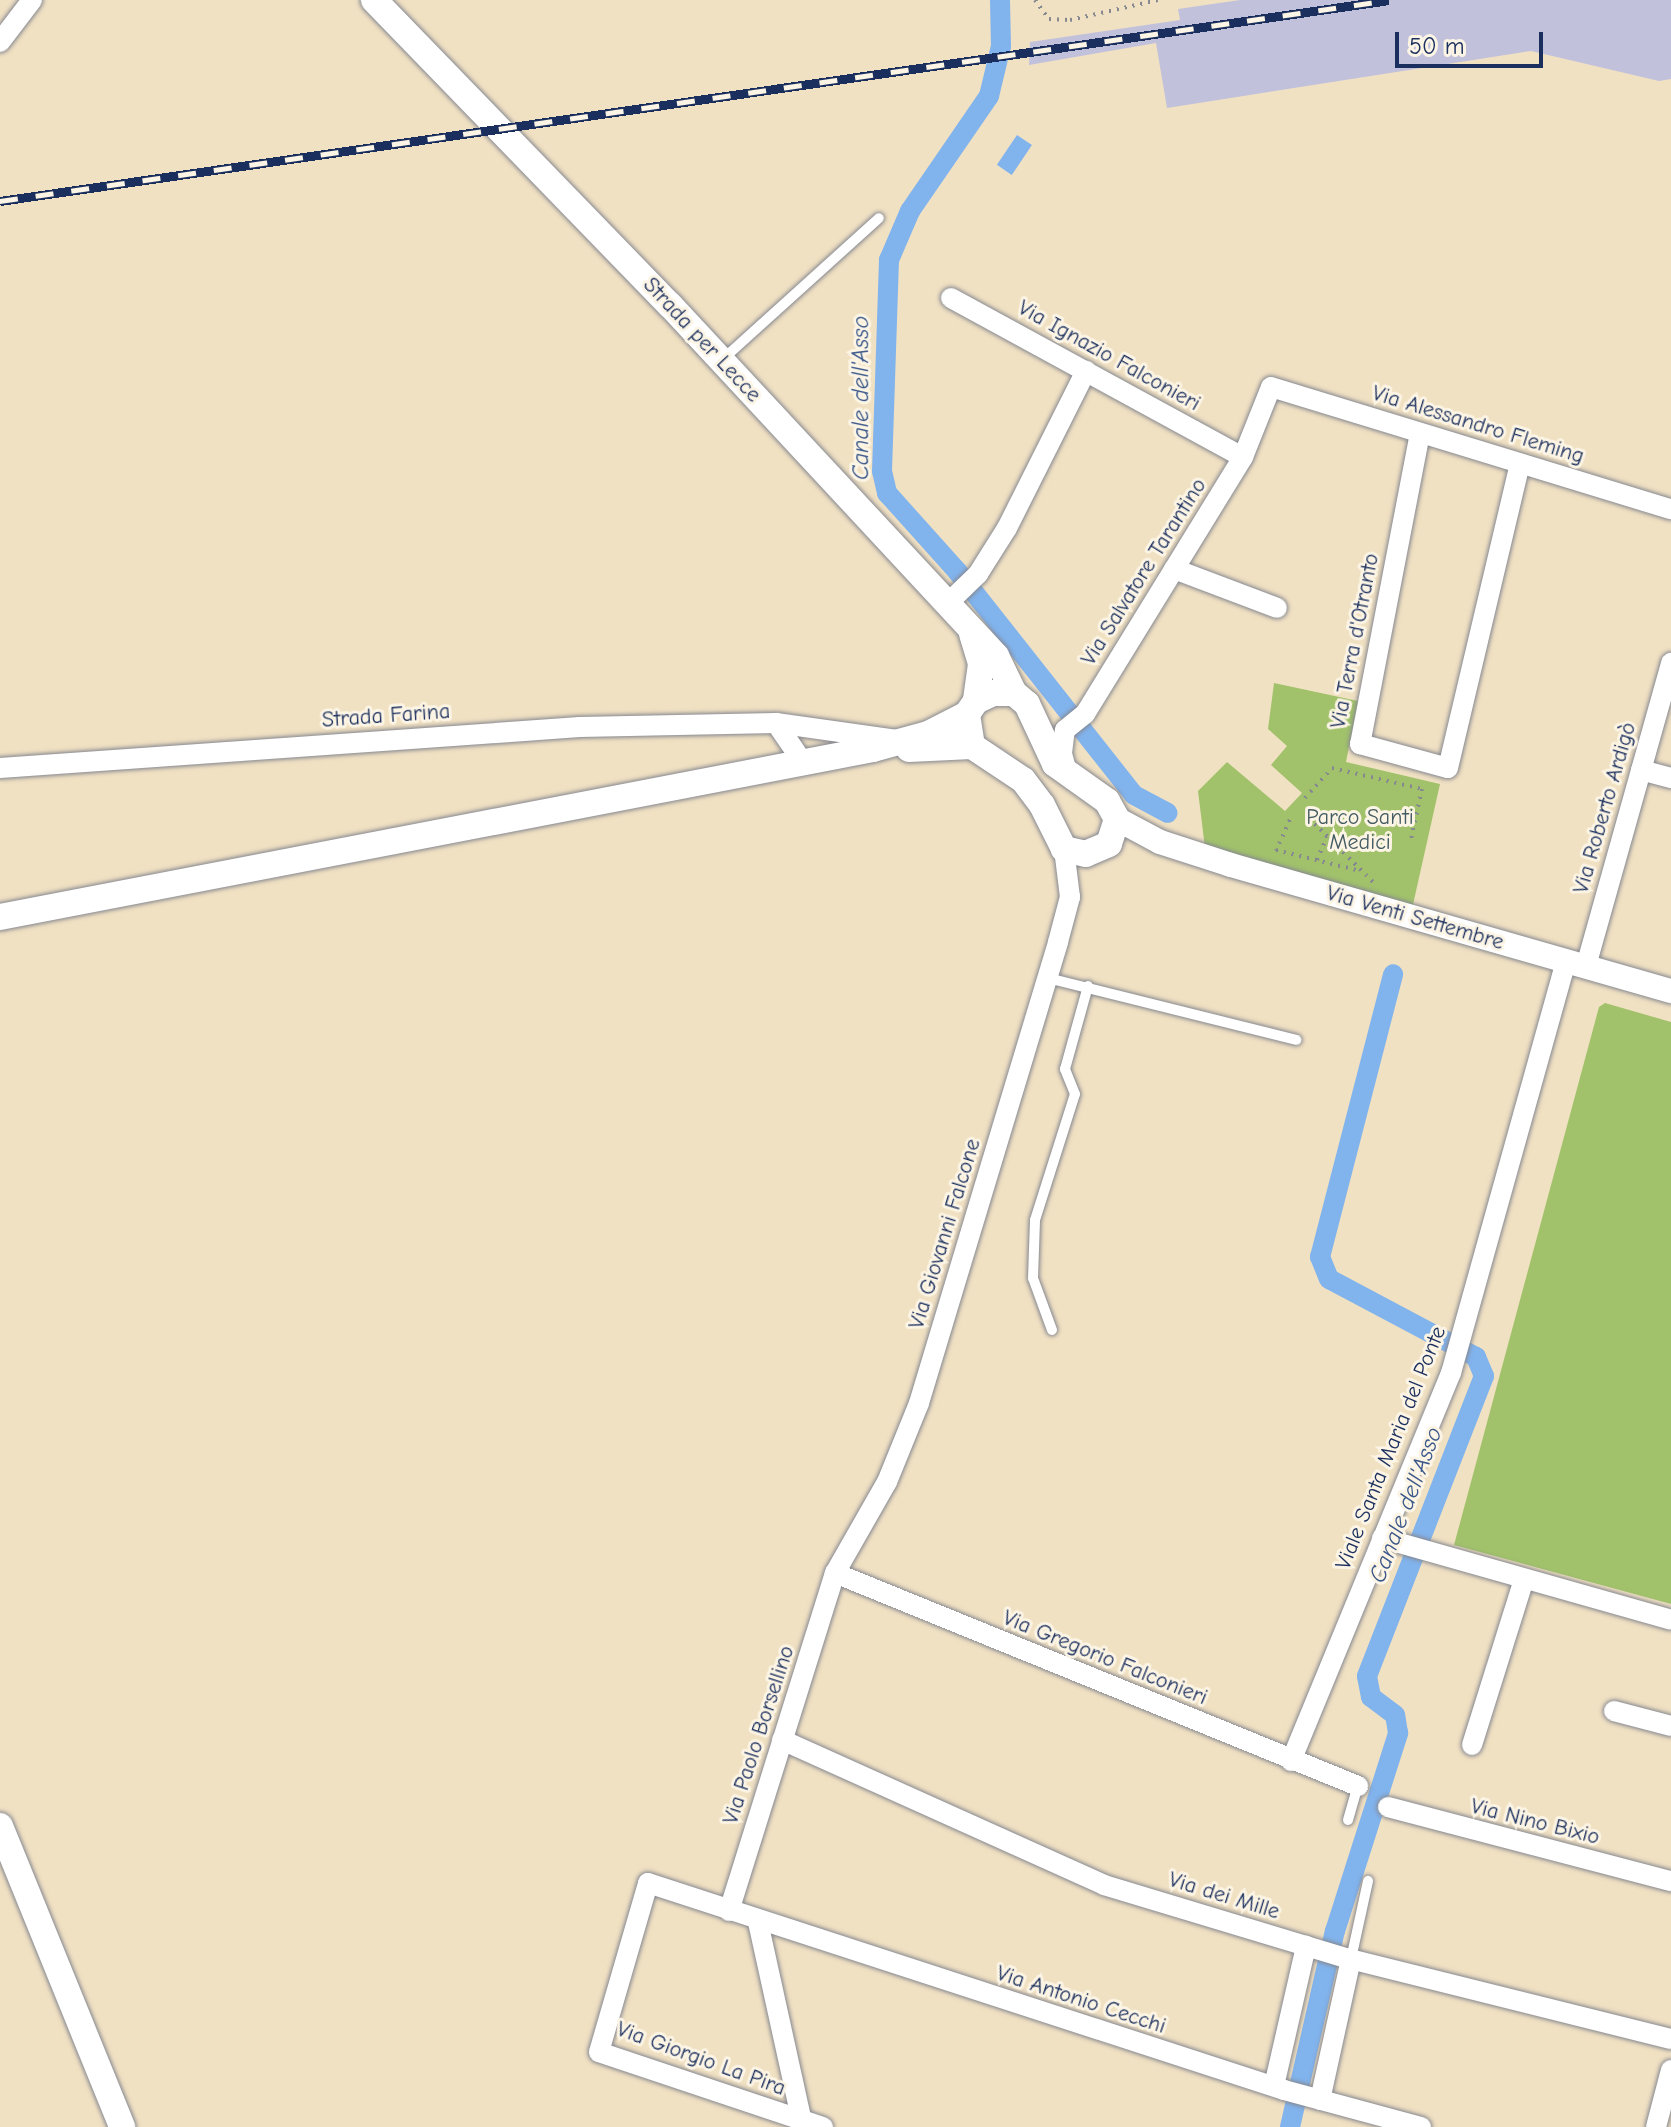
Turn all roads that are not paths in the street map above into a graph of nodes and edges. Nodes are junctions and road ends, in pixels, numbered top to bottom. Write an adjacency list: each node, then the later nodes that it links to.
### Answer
1 (32, 0): 3 (street)
2 (374, 0): 6 (main road, Strada per Lecce)
3 (0, 42)
4 (879, 218): 6 (lane)
5 (951, 298): 7 (street, Via Ignazio Falconieri)
6 (721, 360): 14 (main road, Strada per Lecce)
7 (1086, 371): 10 (street, Via Ignazio Falconieri); 14 (street)
8 (1271, 387): 9 (street, Via Alessandro Fleming); 10 (street, Via Salvatore Tarantino)
9 (1420, 433): 11 (street, Via Alessandro Fleming); 11 (street, Via Terra d'Otranto)
10 (1243, 457): 13 (street, Via Salvatore Tarantino)
11 (1520, 463): 12 (street, Via Alessandro Fleming)
12 (1671, 509)
13 (1174, 569): 15 (street); 27 (street, Via Salvatore Tarantino)
14 (953, 598): 16 (main road, Strada per Lecce)
15 (1277, 608)
16 (970, 631): 18 (main road, Strada per Lecce); 19 (main road)
17 (1671, 663): 26 (street, Via Roberto Ardigò)
18 (1014, 693): 19 (main road); 27 (main road, Strada per Lecce)
19 (971, 708): 21 (main road); 22 (main road)
20 (776, 723): 21 (street, Strada Farina); 24 (street); 25 (street, Strada Farina)
21 (902, 741): 23 (main road)
22 (972, 746): 23 (main road); 30 (main road)
23 (873, 749): 24 (main road)
24 (802, 761): 32 (main road)
25 (0, 768)
26 (1641, 770): 28 (street); 33 (street, Via Roberto Ardigò)
27 (1068, 776): 29 (main road, Strada per Lecce)
28 (1671, 778)
29 (1108, 838): 30 (main road); 31 (street, Via Giovanni Falcone); 33 (street, Via Venti Settembre)
30 (1064, 849): 31 (street, Via Giovanni Falcone)
31 (1070, 897): 34 (street, Via Giovanni Falcone)
32 (0, 917)
33 (1576, 963): 36 (street, Via Venti Settembre); 39 (street, Viale Santa Maria del Ponte)
34 (1048, 978): 35 (lane); 40 (street, Via Giovanni Falcone)
35 (1088, 986): 37 (lane); 38 (lane)
36 (1671, 991)
37 (1296, 1040)
38 (1052, 1330)
39 (1390, 1540): 41 (street); 47 (street, Viale Santa Maria del Ponte)
40 (835, 1573): 45 (street, Via Paolo Borsellino); 47 (street, Via Gregorio Falconieri)
41 (1524, 1579): 42 (street); 46 (street)
42 (1671, 1620)
43 (1614, 1711): 44 (street)
44 (1671, 1726)
45 (782, 1740): 54 (street, Via Paolo Borsellino); 56 (street, Via dei Mille)
46 (1472, 1745)
47 (1291, 1761): 48 (street, Via Gregorio Falconieri)
48 (1358, 1786): 50 (lane)
49 (1388, 1807): 53 (street, Via Nino Bixio)
50 (1348, 1820)
51 (0, 1826): 63 (main road)
52 (1368, 1881): 57 (lane)
53 (1671, 1881)
54 (729, 1911): 55 (street, Via Antonio Cecchi); 62 (street, Via Giorgio La Pira)
55 (758, 1922): 60 (street, Via Antonio Cecchi); 62 (street)
56 (1310, 1947): 57 (street, Via dei Mille); 60 (street)
57 (1349, 1958): 58 (street, Via dei Mille); 61 (street)
58 (1671, 2039)
59 (1671, 2070): 66 (street)
60 (1279, 2088): 61 (street, Via Antonio Cecchi)
61 (1317, 2099): 65 (street, Via Antonio Cecchi)
62 (802, 2124): 64 (street)
63 (122, 2127)
64 (823, 2127)
65 (1421, 2127)
66 (1656, 2127)

